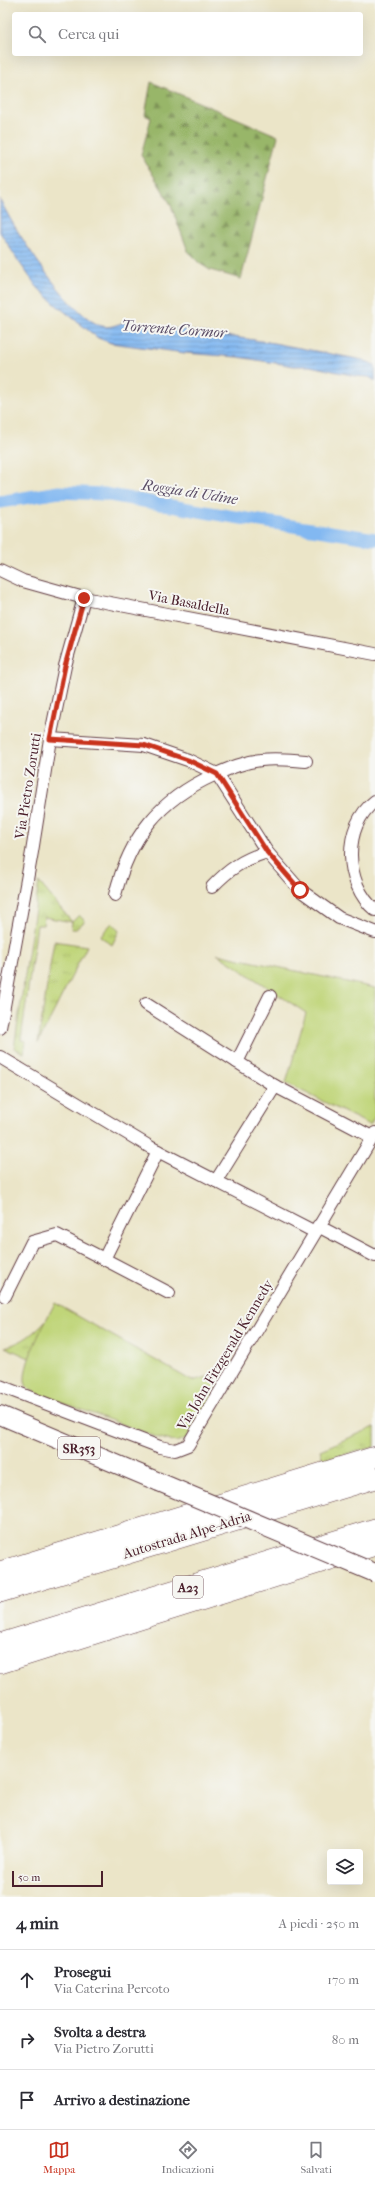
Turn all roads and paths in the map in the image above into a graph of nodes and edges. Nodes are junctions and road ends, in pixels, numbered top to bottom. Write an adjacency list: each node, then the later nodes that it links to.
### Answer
1 (0, 570): 2 (street, Via Basaldella)
2 (84, 598): 3 (street, Via Basaldella); 4 (street, Via Pietro Zorutti)
3 (375, 654)
4 (50, 739): 6 (street); 15 (street, Via Pietro Zorutti)
5 (306, 761): 6 (street)
6 (217, 774): 8 (street); 10 (street)
7 (375, 801): 11 (street)
8 (267, 852): 9 (street); 12 (street)
9 (212, 887)
10 (115, 895)
11 (375, 910)
12 (375, 932)
13 (270, 996): 17 (street)
14 (146, 1004): 17 (street, Via John Fitzgerald Kennedy)
15 (0, 1028)
16 (0, 1057): 20 (street)
17 (237, 1062): 18 (street, Via John Fitzgerald Kennedy)
18 (275, 1086): 19 (street, Via John Fitzgerald Kennedy); 21 (street)
19 (374, 1135): 22 (street, Via John Fitzgerald Kennedy)
20 (158, 1151): 21 (street); 24 (street)
21 (216, 1181): 22 (street)
22 (317, 1229): 23 (street); 27 (street, Via John Fitzgerald Kennedy)
23 (375, 1256)
24 (104, 1259): 25 (street); 26 (street)
25 (169, 1293)
26 (6, 1296)
27 (0, 1386)
28 (0, 1415): 34 (main road, SR353, bridge)
29 (375, 1457): 33 (highway, Autostrada Alpe-Adria)
30 (375, 1478): 35 (highway, Autostrada Alpe-Adria)
31 (375, 1529): 36 (highway, A23)
32 (375, 1545): 37 (highway, A23)
33 (0, 1572)
34 (375, 1573)
35 (0, 1592)
36 (0, 1644)
37 (0, 1663)

